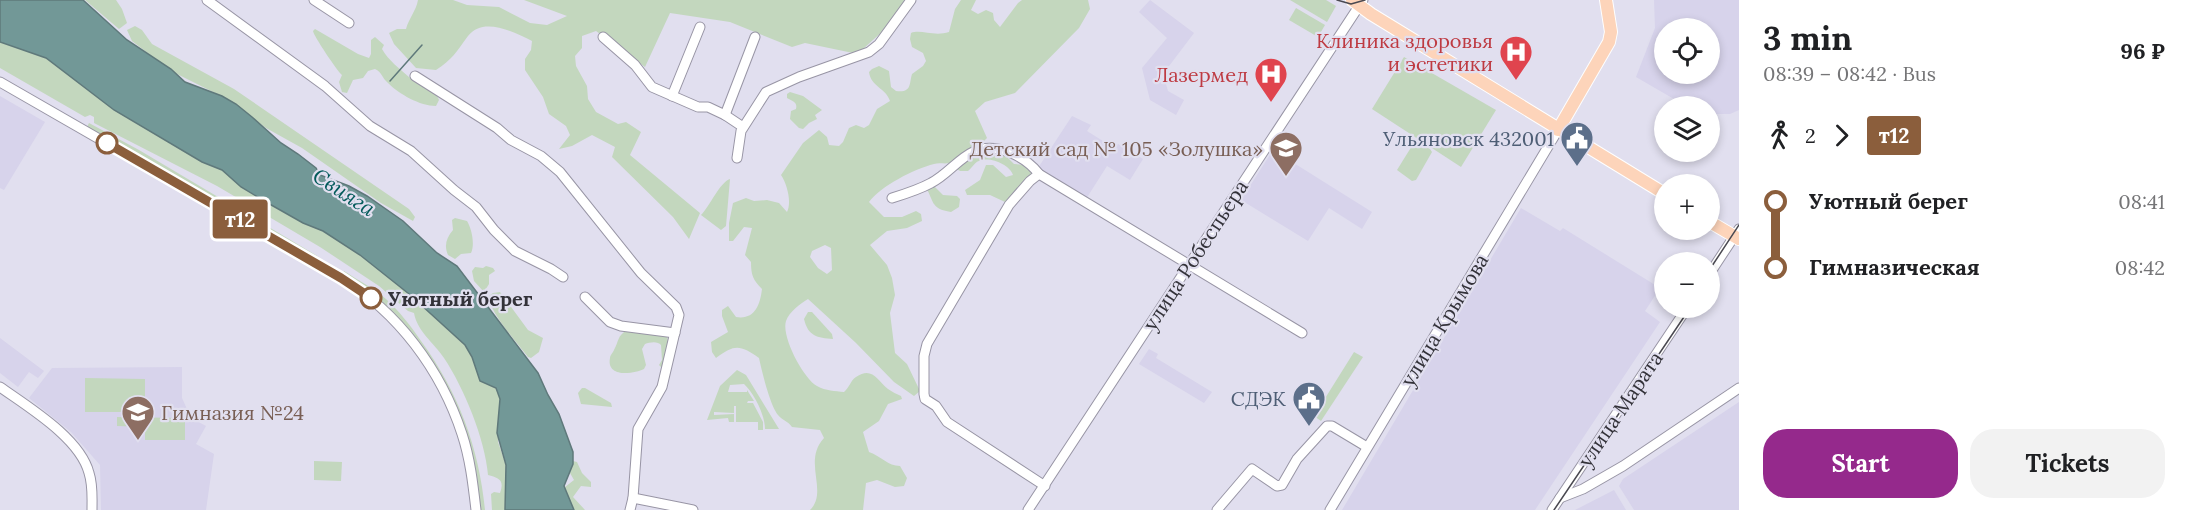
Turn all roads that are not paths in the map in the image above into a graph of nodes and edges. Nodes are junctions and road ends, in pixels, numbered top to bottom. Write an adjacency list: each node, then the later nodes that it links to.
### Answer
1 (207, 0): 24 (street)
2 (314, 0): 6 (street)
3 (911, 0): 14 (street)
4 (1606, 0): 15 (main road)
5 (1358, 1): 15 (main road); 23 (street, улица Робеспьера)
6 (349, 23)
7 (700, 27): 12 (street)
8 (603, 37): 12 (street)
9 (755, 37): 13 (street)
10 (415, 76): 27 (street)
11 (0, 82): 36 (street)
12 (672, 96): 13 (street)
13 (725, 115): 14 (street)
14 (743, 127): 16 (street)
15 (1558, 129): 18 (main road); 31 (street, улица Крымова)
16 (737, 158)
17 (1039, 174): 19 (street); 23 (street); 32 (street)
18 (1654, 187)
19 (892, 198)
20 (1720, 227): 21 (main road)
21 (1737, 235): 22 (street)
22 (1720, 259)
23 (1189, 264): 28 (street); 32 (street, улица Робеспьера)
24 (563, 277)
25 (585, 297): 27 (street)
26 (1680, 318): 34 (street, улица Марата)
27 (675, 333): 33 (street)
28 (1302, 333)
29 (0, 387): 35 (street)
30 (1739, 388): 34 (street)
31 (1367, 447): 40 (street); 41 (street, улица Крымова)
32 (1045, 486): 39 (street, улица Робеспьера)
33 (633, 498): 37 (street); 38 (street)
34 (1560, 498): 42 (street, улица Марата)
35 (92, 510)
36 (476, 510)
37 (630, 510)
38 (693, 510)
39 (1028, 510)
40 (1217, 510)
41 (1330, 510)
42 (1552, 510)

